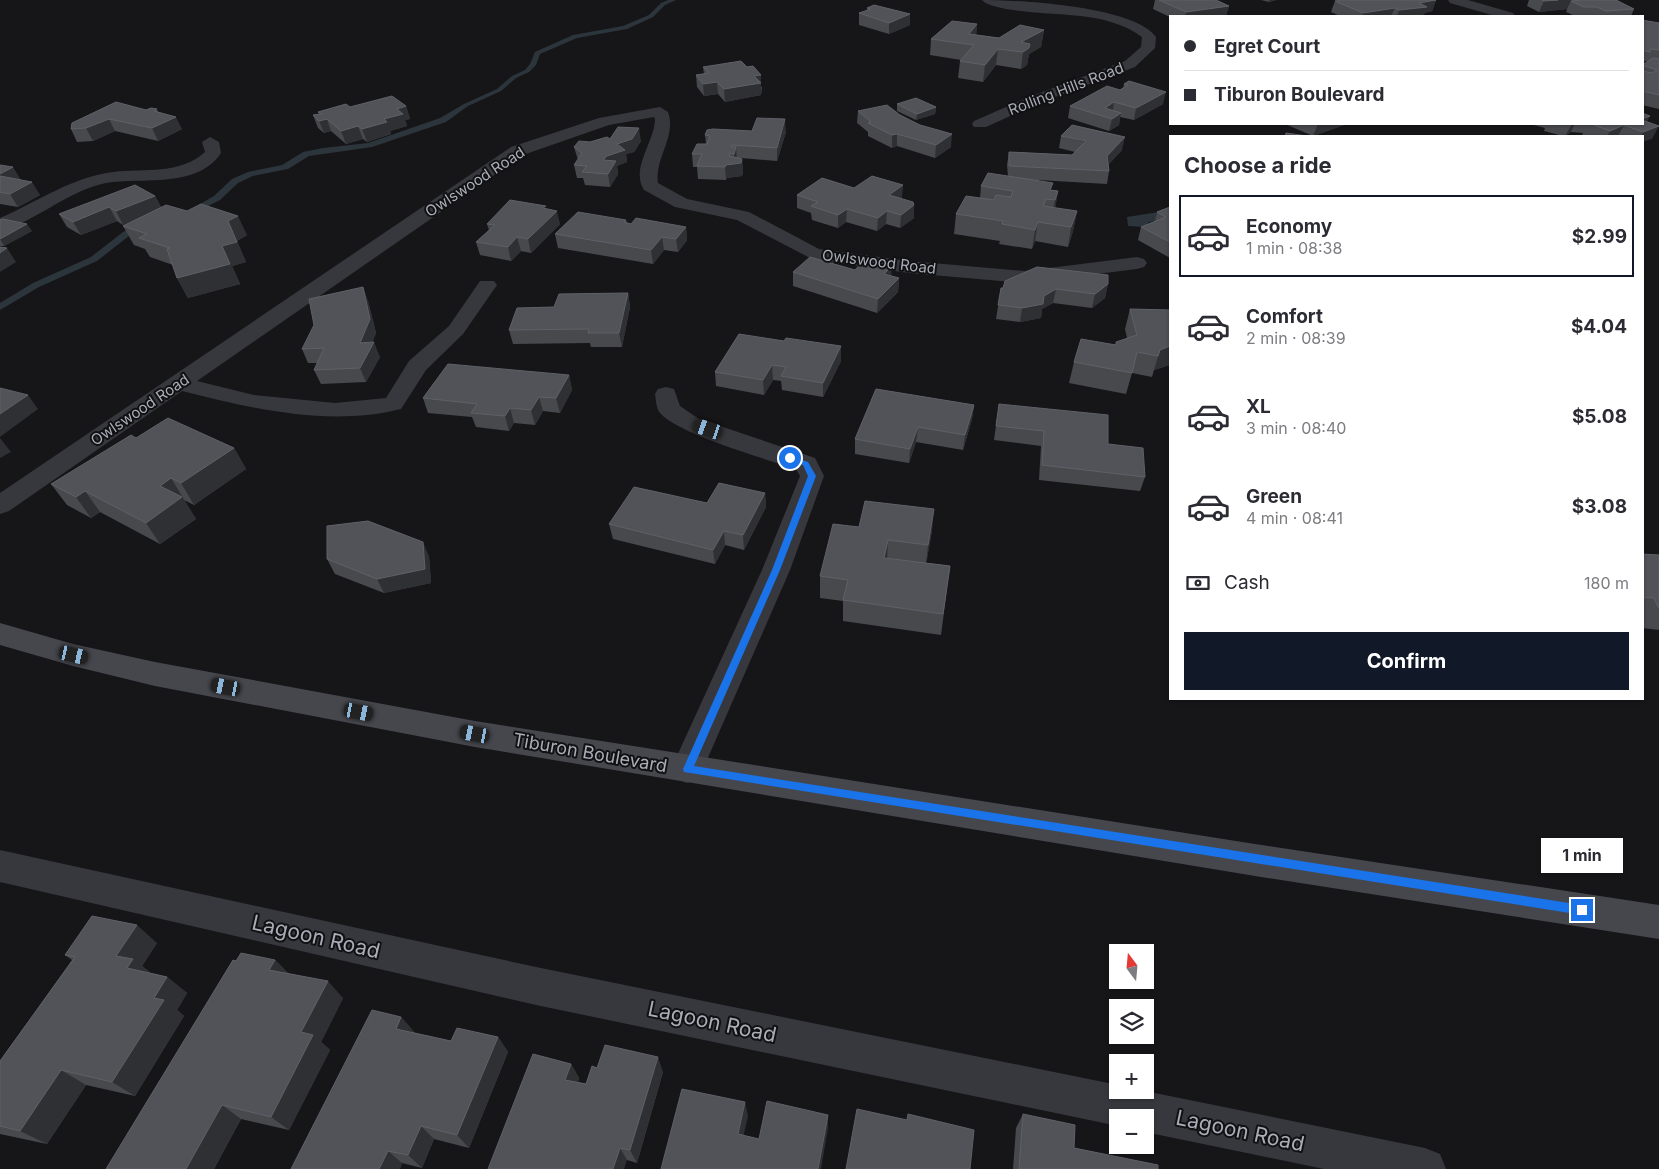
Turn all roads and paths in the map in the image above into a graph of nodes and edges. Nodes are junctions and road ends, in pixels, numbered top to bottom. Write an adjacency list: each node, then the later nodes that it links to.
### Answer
1 (988, 0): 4 (street, Rolling Hills Road)
2 (1454, 0): 3 (street)
3 (1505, 15)
4 (980, 124)
5 (210, 142): 6 (street)
6 (0, 225)
7 (1137, 263): 9 (street, Owlswood Road)
8 (487, 285): 9 (street)
9 (178, 383): 11 (street, Owlswood Road)
10 (666, 394): 13 (street)
11 (0, 505)
12 (0, 634): 13 (main road, Tiburon Boulevard)
13 (687, 769): 15 (main road, Tiburon Boulevard)
14 (0, 866): 16 (street, Lagoon Road)
15 (1659, 922)
16 (1425, 1169)

